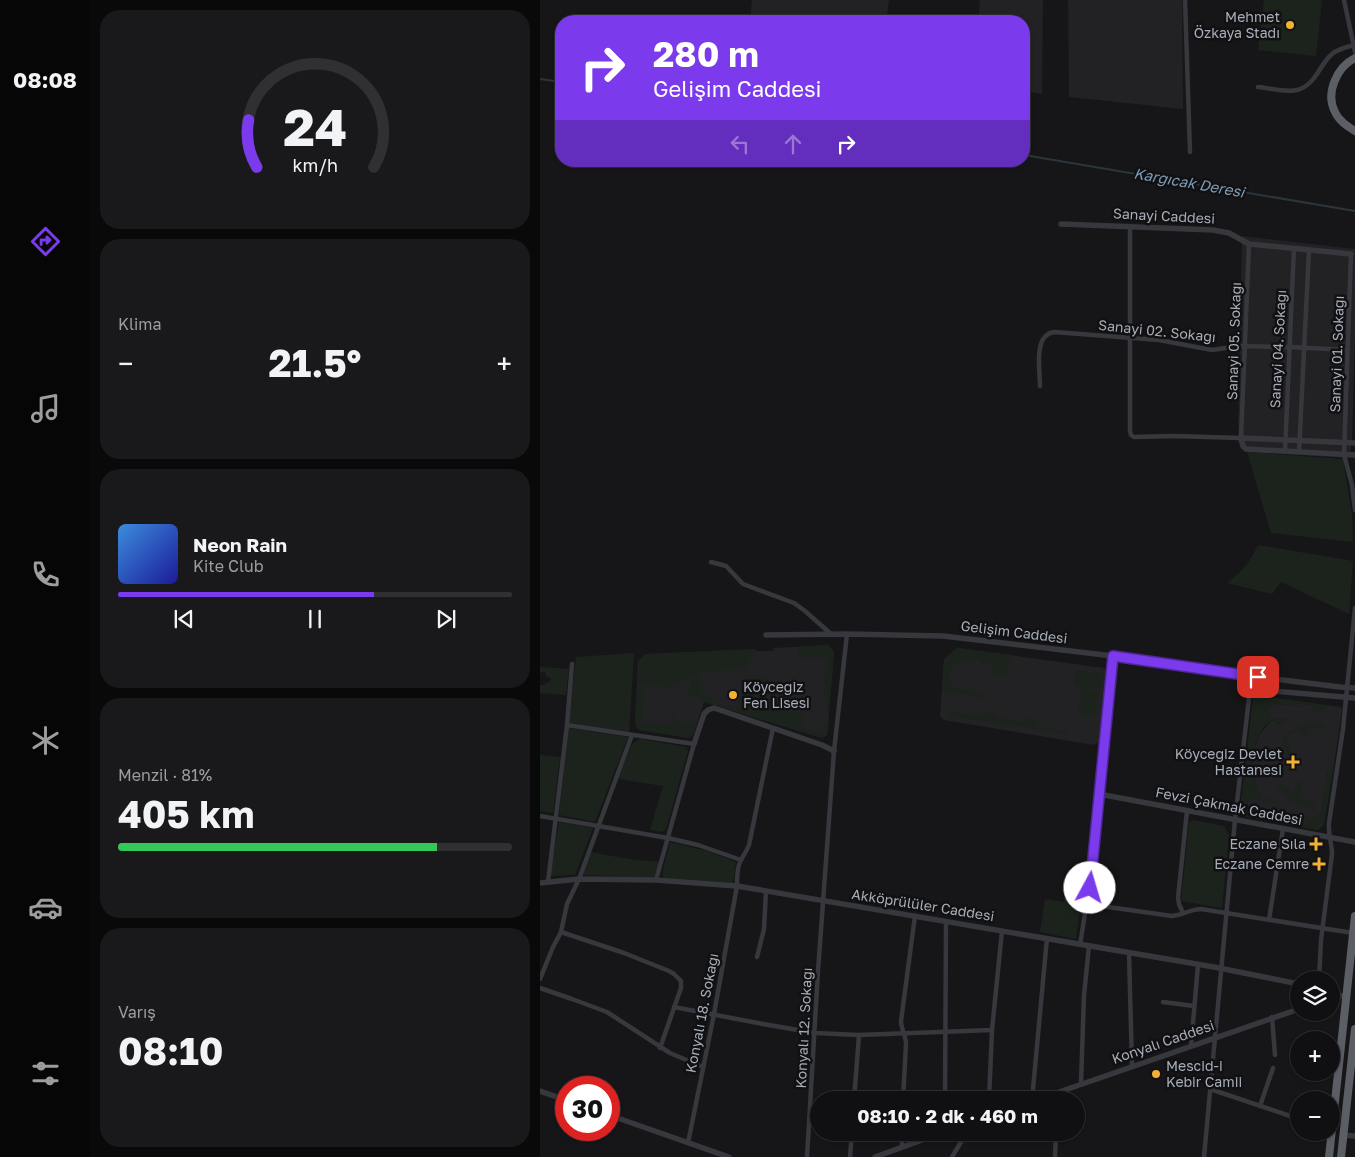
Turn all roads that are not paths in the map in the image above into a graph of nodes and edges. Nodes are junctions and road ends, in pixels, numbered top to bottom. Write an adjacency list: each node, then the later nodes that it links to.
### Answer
1 (1185, 0): 8 (street)
2 (1344, 0): 3 (street)
3 (1354, 45): 4 (street); 6 (street)
4 (1355, 52)
5 (1355, 58): 7 (highway)
6 (1258, 87)
7 (1355, 131)
8 (1190, 152)
9 (1061, 224): 10 (street, Sanayi Caddesi)
10 (1130, 227): 11 (street, Sanayi Caddesi); 15 (street)
11 (1250, 244): 12 (street, Sanayi Caddesi); 16 (street, Sanayi 05. Sokağı)
12 (1294, 248): 13 (street, Sanayi Caddesi); 17 (street, Sanayi 04. Sokağı)
13 (1309, 250): 14 (street, Sanayi Caddesi); 18 (street)
14 (1351, 254): 19 (street, Sanayi 01. Sokağı)
15 (1130, 338): 16 (street, Sanayi 02. Sokağı); 20 (street, Sanayi 02. Sokağı); 21 (street)
16 (1245, 347): 17 (street, Sanayi 02. Sokağı); 21 (street, Sanayi 05. Sokağı)
17 (1290, 347): 18 (street, Sanayi 02. Sokağı); 22 (street, Sanayi 04. Sokağı)
18 (1304, 348): 19 (street, Sanayi 02. Sokağı); 23 (street)
19 (1348, 350): 24 (street, Sanayi 01. Sokağı)
20 (1040, 386)
21 (1241, 438): 22 (street); 26 (street)
22 (1285, 440): 23 (street); 26 (street, Sanayi 04. Sokağı)
23 (1299, 441): 24 (street); 27 (street)
24 (1345, 443): 25 (street); 28 (street, Sanayi 01. Sokağı)
25 (1355, 443)
26 (1284, 452): 27 (street)
27 (1299, 452): 28 (street)
28 (1344, 455): 29 (street); 30 (street, Sanayi 01. Sokağı)
29 (1355, 455)
30 (1355, 510)
31 (711, 562): 33 (street)
32 (1355, 608): 39 (street)
33 (832, 634): 34 (street, Gelişim Caddesi); 35 (street, Gelişim Caddesi)
34 (847, 634): 36 (street, Gelişim Caddesi); 48 (street, Konyalı 12. Sokağı)
35 (766, 635)
36 (1113, 656): 38 (street, Gelişim Caddesi); 49 (street)
37 (572, 664): 44 (street)
38 (1258, 677): 39 (street, Gelişim Caddesi); 41 (street)
39 (1348, 688): 40 (street, Gelişim Caddesi); 42 (street)
40 (1355, 688)
41 (1250, 689): 42 (street); 53 (street)
42 (1347, 697): 43 (street); 56 (street)
43 (1355, 698)
44 (566, 725): 46 (street); 52 (street)
45 (774, 728): 47 (street); 48 (street); 59 (street, Konyalı 18. Sokağı)
46 (632, 735): 47 (street); 54 (street)
47 (694, 744): 57 (street)
48 (834, 751): 66 (street, Konyalı 12. Sokağı)
49 (1099, 794): 50 (street, Fevzi Çakmak Caddesi); 67 (street)
50 (1187, 811): 53 (street, Fevzi Çakmak Caddesi); 68 (street)
51 (540, 816): 52 (street)
52 (556, 819): 54 (street); 62 (street)
53 (1235, 820): 55 (street, Fevzi Çakmak Caddesi); 69 (street)
54 (598, 826): 57 (street); 60 (street)
55 (1283, 829): 56 (street, Fevzi Çakmak Caddesi); 72 (street)
56 (1330, 837): 58 (street, Fevzi Çakmak Caddesi); 74 (street)
57 (668, 838): 59 (street); 61 (street)
58 (1355, 842)
59 (741, 860): 64 (street, Konyalı 18. Sokağı)
60 (579, 878): 61 (street, Akköprülüler Caddesi); 62 (street, Akköprülüler Caddesi); 76 (street)
61 (656, 880): 64 (street, Akköprülüler Caddesi)
62 (548, 882): 63 (street, Akköprülüler Caddesi)
63 (540, 884)
64 (737, 886): 65 (street, Akköprülüler Caddesi); 95 (street, Konyalı 18. Sokağı)
65 (766, 892): 66 (street, Akköprülüler Caddesi); 82 (street)
66 (823, 901): 70 (street, Akköprülüler Caddesi); 100 (street, Konyalı 12. Sokağı)
67 (1087, 904): 68 (street); 79 (street)
68 (1183, 913): 69 (street)
69 (1226, 913): 72 (street); 84 (street)
70 (915, 916): 73 (street, Akköprülüler Caddesi); 101 (street)
71 (1355, 916): 77 (highway)
72 (1269, 920): 74 (street)
73 (946, 922): 75 (street, Akköprülüler Caddesi); 99 (street)
74 (1323, 928): 77 (street); 85 (street)
75 (1002, 931): 78 (street, Akköprülüler Caddesi); 98 (street)
76 (561, 932): 86 (street); 93 (street)
77 (1353, 933): 89 (highway)
78 (1047, 938): 79 (street, Akköprülüler Caddesi); 117 (street)
79 (1080, 945): 80 (street, Akköprülüler Caddesi)
80 (1089, 946): 81 (street, Akköprülüler Caddesi); 110 (street)
81 (1129, 953): 83 (street, Akköprülüler Caddesi); 107 (street)
82 (757, 957)
83 (1198, 965): 84 (street, Akköprülüler Caddesi); 92 (street)
84 (1222, 969): 87 (street, Akköprülüler Caddesi); 103 (street)
85 (1319, 971)
86 (540, 979)
87 (1290, 982)
88 (540, 988): 105 (street)
89 (1346, 995): 90 (street); 119 (highway)
90 (1340, 996)
91 (1163, 1002): 92 (street)
92 (1194, 1006): 104 (street)
93 (674, 1007): 95 (street); 105 (street)
94 (1290, 1012): 96 (street, Konyalı Caddesi)
95 (714, 1014): 100 (street); 108 (street, Konyalı 18. Sokağı)
96 (1272, 1017): 103 (street, Konyalı Caddesi); 106 (street)
97 (1355, 1029): 124 (highway)
98 (992, 1030): 99 (street); 116 (street)
99 (945, 1032): 101 (street); 115 (street)
100 (815, 1033): 102 (street); 135 (street, Konyalı 12. Sokağı)
101 (904, 1034): 102 (street); 114 (street)
102 (859, 1035): 113 (street)
103 (1215, 1037): 104 (street, Konyalı Caddesi); 111 (street)
104 (1191, 1046): 107 (street, Konyalı Caddesi)
105 (660, 1048): 108 (street)
106 (1274, 1055)
107 (1132, 1066): 110 (street, Konyalı Caddesi)
108 (703, 1067): 132 (street, Konyalı 18. Sokağı)
109 (1273, 1068): 121 (street)
110 (1081, 1084): 118 (street, Konyalı Caddesi)
111 (1210, 1089): 121 (street); 140 (street)
112 (540, 1091): 120 (street)
113 (855, 1091)
114 (903, 1091)
115 (945, 1091)
116 (989, 1091)
117 (1033, 1091)
118 (1059, 1091)
119 (1336, 1091)
120 (555, 1096)
121 (1260, 1106): 122 (street)
122 (1290, 1116)
123 (620, 1119): 132 (street)
124 (1343, 1135): 125 (street); 142 (highway)
125 (1355, 1136)
126 (851, 1141): 136 (street)
127 (902, 1141): 133 (street)
128 (919, 1141): 133 (street)
129 (962, 1141): 138 (street)
130 (1056, 1141): 139 (street)
131 (1331, 1141): 141 (highway)
132 (688, 1143): 134 (street)
133 (902, 1147): 137 (street)
134 (729, 1157)
135 (807, 1157)
136 (850, 1157)
137 (875, 1157)
138 (952, 1157)
139 (1055, 1157)
140 (1204, 1157)
141 (1329, 1157)
142 (1341, 1157)

